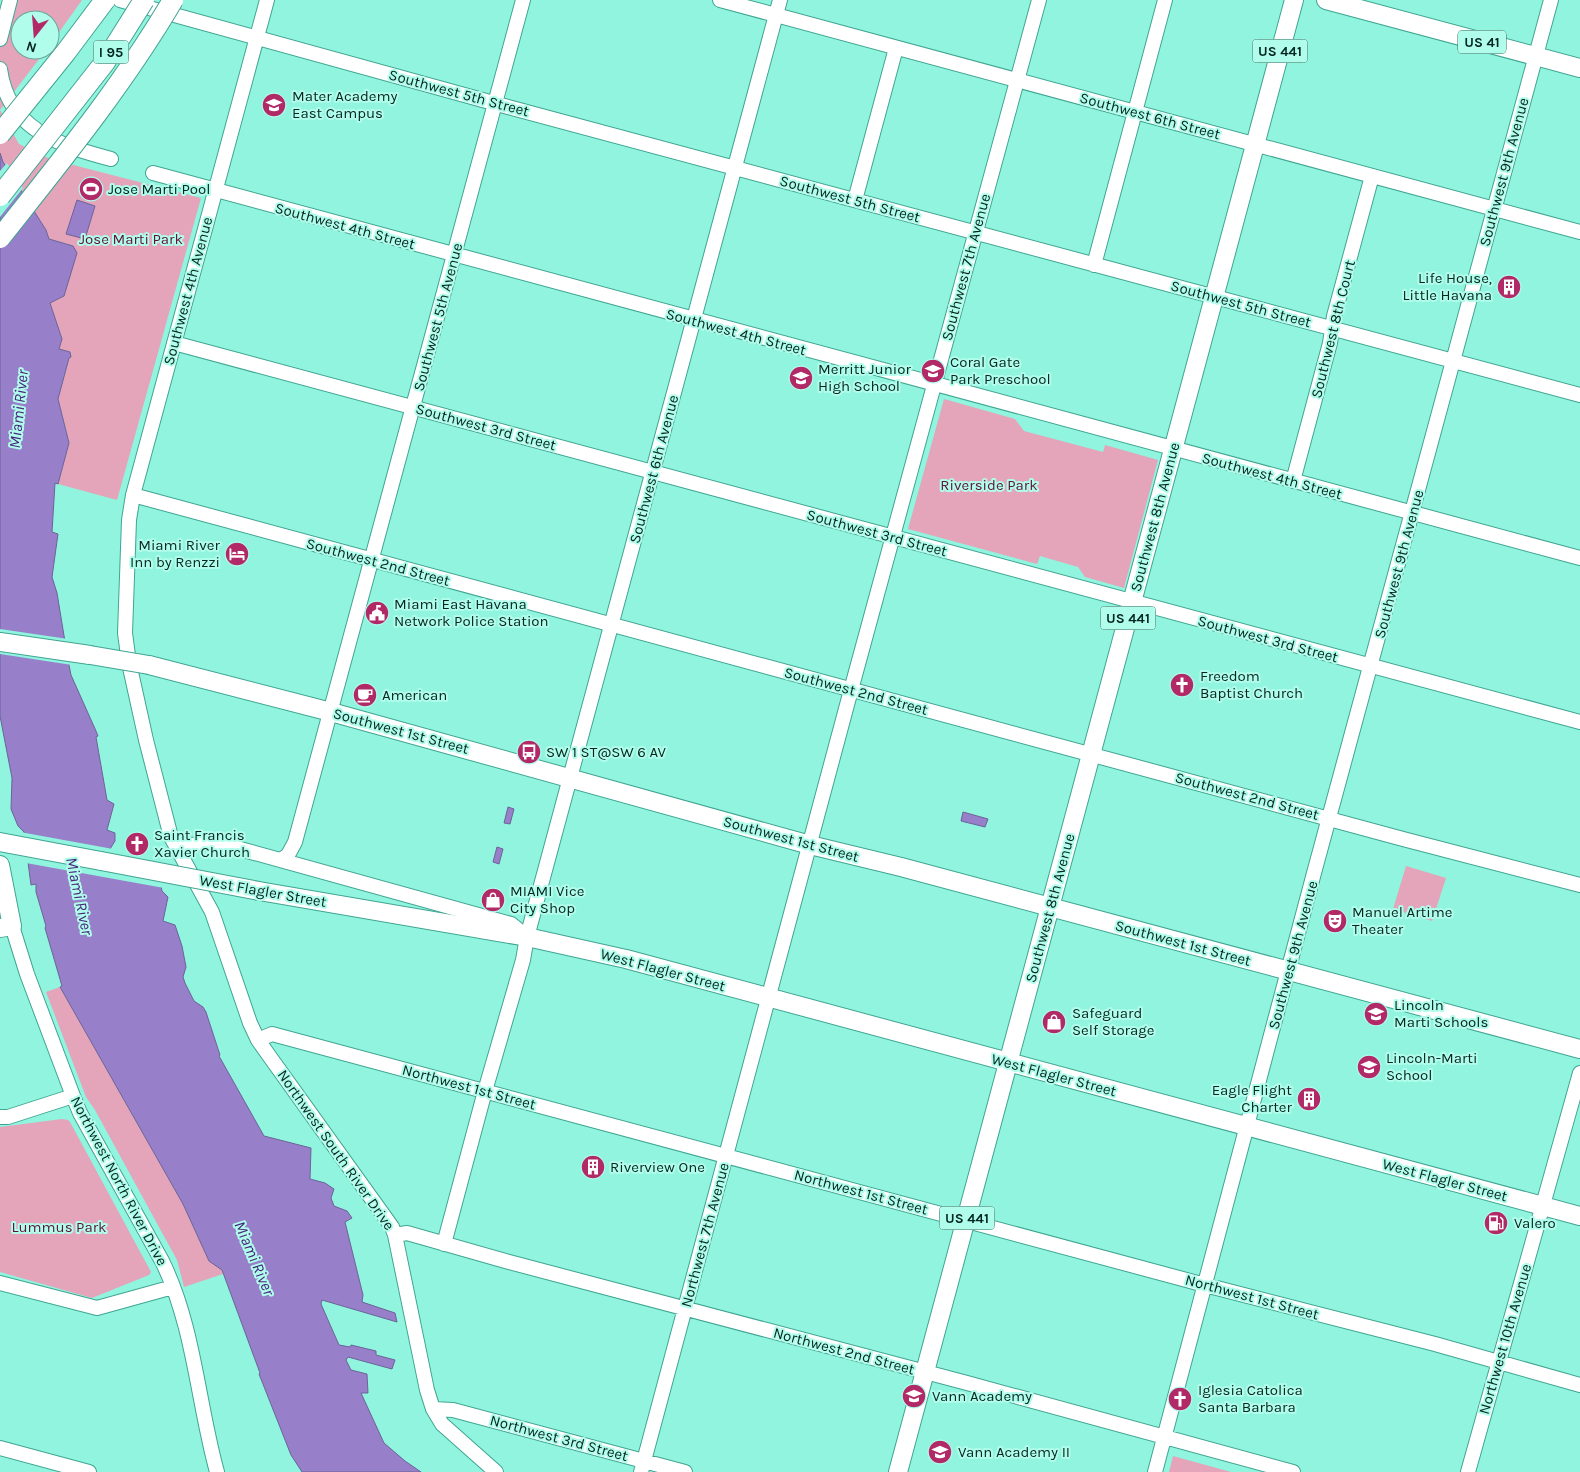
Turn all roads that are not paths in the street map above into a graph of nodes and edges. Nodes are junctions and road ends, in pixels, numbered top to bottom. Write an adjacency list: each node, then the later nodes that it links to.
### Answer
1 (10, 0): 17 (street)
2 (105, 0): 25 (highway, I 95, bridge)
3 (120, 0): 16 (street, Southwest 5th Street)
4 (144, 0): 32 (highway, I 95, bridge)
5 (172, 0): 37 (highway, bridge)
6 (267, 0): 16 (street, Southwest 4th Avenue)
7 (523, 0): 23 (street, Southwest 5th Avenue)
8 (720, 0): 15 (street, Southwest 6th Street)
9 (780, 0): 15 (street, Southwest 6th Avenue)
10 (1039, 0): 22 (street, Southwest 7th Avenue)
11 (1165, 0): 24 (street)
12 (1294, 0): 26 (main road, Southwest 8th Avenue / US 441)
13 (1326, 0): 19 (main road, US 41)
14 (1551, 0): 19 (street, Southwest 9th Avenue)
15 (776, 15): 18 (street, Southwest 6th Street); 28 (street, Southwest 6th Avenue)
16 (257, 38): 23 (street, Southwest 5th Street); 31 (street, Southwest 4th Avenue)
17 (0, 39)
18 (896, 48): 22 (street, Southwest 6th Street); 33 (street)
19 (1536, 56): 20 (main road, US 41); 34 (street, Southwest 9th Avenue)
20 (1580, 68)
21 (0, 69): 27 (street)
22 (1017, 80): 24 (street, Southwest 6th Street); 36 (street, Southwest 7th Avenue)
23 (495, 104): 28 (street, Southwest 5th Street); 38 (street, Southwest 5th Avenue)
24 (1135, 112): 26 (street, Southwest 6th Street); 39 (street)
25 (0, 134)
26 (1255, 144): 30 (street, Southwest 6th Street); 40 (main road, Southwest 8th Avenue / US 441)
27 (111, 159)
28 (735, 168): 33 (street, Southwest 5th Street); 41 (street, Southwest 6th Avenue)
29 (153, 173): 31 (street, Southwest 4th Street)
30 (1372, 176): 34 (street, Southwest 6th Street); 42 (street, Southwest 8th Court)
31 (215, 190): 38 (street, Southwest 4th Street); 43 (street, Southwest 4th Avenue)
32 (0, 196)
33 (855, 200): 36 (street, Southwest 5th Street)
34 (1494, 209): 35 (street, Southwest 6th Street); 44 (street, Southwest 9th Avenue)
35 (1580, 232)
36 (975, 233): 39 (street, Southwest 5th Street); 45 (street, Southwest 7th Avenue)
37 (0, 238)
38 (455, 256): 41 (street, Southwest 4th Street); 47 (street, Southwest 5th Avenue)
39 (1094, 265): 40 (street, Southwest 5th Street)
40 (1214, 297): 42 (street, Southwest 5th Street); 48 (main road, Southwest 8th Avenue / US 441)
41 (694, 320): 45 (street, Southwest 4th Street); 49 (street, Southwest 6th Avenue)
42 (1333, 328): 44 (street, Southwest 5th Street); 50 (street, Southwest 8th Court)
43 (174, 344): 47 (street, Southwest 3rd Street); 51 (street, Southwest 4th Avenue)
44 (1453, 361): 46 (street, Southwest 5th Street); 52 (street, Southwest 9th Avenue)
45 (934, 385): 48 (street, Southwest 4th Street); 53 (street, Southwest 7th Avenue)
46 (1580, 395)
47 (414, 408): 49 (street, Southwest 3rd Street); 55 (street, Southwest 5th Avenue)
48 (1173, 449): 50 (street, Southwest 4th Street); 56 (main road, Southwest 8th Avenue / US 441)
49 (653, 472): 53 (street, Southwest 3rd Street); 57 (street, Southwest 6th Avenue)
50 (1293, 481): 52 (street, Southwest 4th Street)
51 (133, 495): 55 (street, Southwest 2nd Street); 68 (street, Southwest 4th Avenue)
52 (1412, 513): 54 (street, Southwest 4th Street); 59 (street, Southwest 9th Avenue)
53 (893, 537): 56 (street, Southwest 3rd Street); 60 (street, Southwest 7th Avenue)
54 (1580, 558)
55 (372, 560): 57 (street, Southwest 2nd Street); 61 (street, Southwest 5th Avenue)
56 (1132, 602): 59 (street, Southwest 3rd Street); 63 (main road, Southwest 8th Avenue / US 441)
57 (612, 625): 60 (street, Southwest 2nd Street); 64 (street, Southwest 6th Avenue)
58 (0, 642): 61 (main road, Southwest 1st Street, bridge)
59 (1371, 666): 62 (street, Southwest 3rd Street); 65 (street, Southwest 9th Avenue)
60 (851, 690): 63 (street, Southwest 2nd Street); 67 (street, Southwest 7th Avenue)
61 (331, 712): 64 (main road, Southwest 1st Street); 69 (street, Southwest 5th Avenue)
62 (1580, 722)
63 (1091, 754): 65 (street, Southwest 2nd Street); 72 (main road, Southwest 8th Avenue / US 441)
64 (570, 778): 67 (main road, Southwest 1st Street); 74 (street, Southwest 6th Avenue)
65 (1330, 818): 71 (street, Southwest 2nd Street); 75 (street, Southwest 9th Avenue)
66 (0, 842): 74 (main road, West Flagler Street, bridge)
67 (810, 845): 72 (main road, Southwest 1st Street); 76 (street, Southwest 7th Avenue)
68 (178, 850): 69 (street, West Flagler Street); 77 (street, Northwest South River Drive)
69 (280, 860): 74 (street, West Flagler Street)
70 (0, 864): 73 (main road, Northwest North River Drive)
71 (1580, 885)
72 (1050, 907): 75 (main road, Southwest 1st Street); 79 (main road, Southwest 8th Avenue / US 441)
73 (6, 927): 82 (street, Northwest North River Drive)
74 (527, 937): 76 (main road, West Flagler Street); 81 (street, Southwest 6th Avenue)
75 (1289, 971): 78 (main road, Southwest 1st Street); 84 (street, Southwest 9th Avenue)
76 (769, 998): 79 (main road, West Flagler Street); 85 (street, Northwest 7th Avenue)
77 (258, 1040): 81 (street, Northwest 1st Street); 89 (street, Northwest South River Drive)
78 (1580, 1049)
79 (1008, 1063): 84 (main road, West Flagler Street); 88 (main road, US 441)
80 (1580, 1073): 86 (street, Northwest 10th Avenue)
81 (485, 1091): 85 (street, Northwest 1st Street); 90 (street, Southwest 6th Avenue)
82 (73, 1096): 83 (street); 93 (street, Northwest North River Drive)
83 (0, 1118)
84 (1248, 1127): 86 (main road, West Flagler Street); 92 (street, Southwest 9th Avenue)
85 (726, 1156): 88 (street, Northwest 1st Street); 94 (street, Northwest 7th Avenue)
86 (1542, 1206): 87 (main road, West Flagler Street); 95 (street, Northwest 10th Avenue)
87 (1580, 1216)
88 (966, 1220): 92 (street, Northwest 1st Street); 96 (main road, US 441)
89 (395, 1235): 90 (street, Northwest 2nd Street); 98 (street, Northwest South River Drive)
90 (444, 1244): 94 (street, Northwest 2nd Street)
91 (0, 1283): 93 (street)
92 (1205, 1285): 95 (street, Northwest 1st Street); 99 (street, Southwest 9th Avenue)
93 (173, 1287): 103 (street, Northwest North River Drive)
94 (685, 1308): 96 (street, Northwest 2nd Street); 101 (street, Northwest 7th Avenue)
95 (1499, 1362): 97 (street, Northwest 1st Street); 109 (street, Northwest 10th Avenue)
96 (925, 1373): 99 (street, Northwest 2nd Street); 106 (main road, US 441)
97 (1580, 1385)
98 (433, 1410): 101 (street, Northwest 3rd Street); 104 (street, Northwest South River Drive)
99 (1164, 1438): 107 (street, Southwest 9th Avenue); 108 (street, Northwest 2nd Street)
100 (0, 1448): 102 (street)
101 (642, 1466): 105 (street, Northwest 3rd Street)
102 (89, 1472)
103 (213, 1472)
104 (496, 1472)
105 (685, 1472)
106 (898, 1472)
107 (1155, 1472)
108 (1293, 1472)
109 (1468, 1472)

